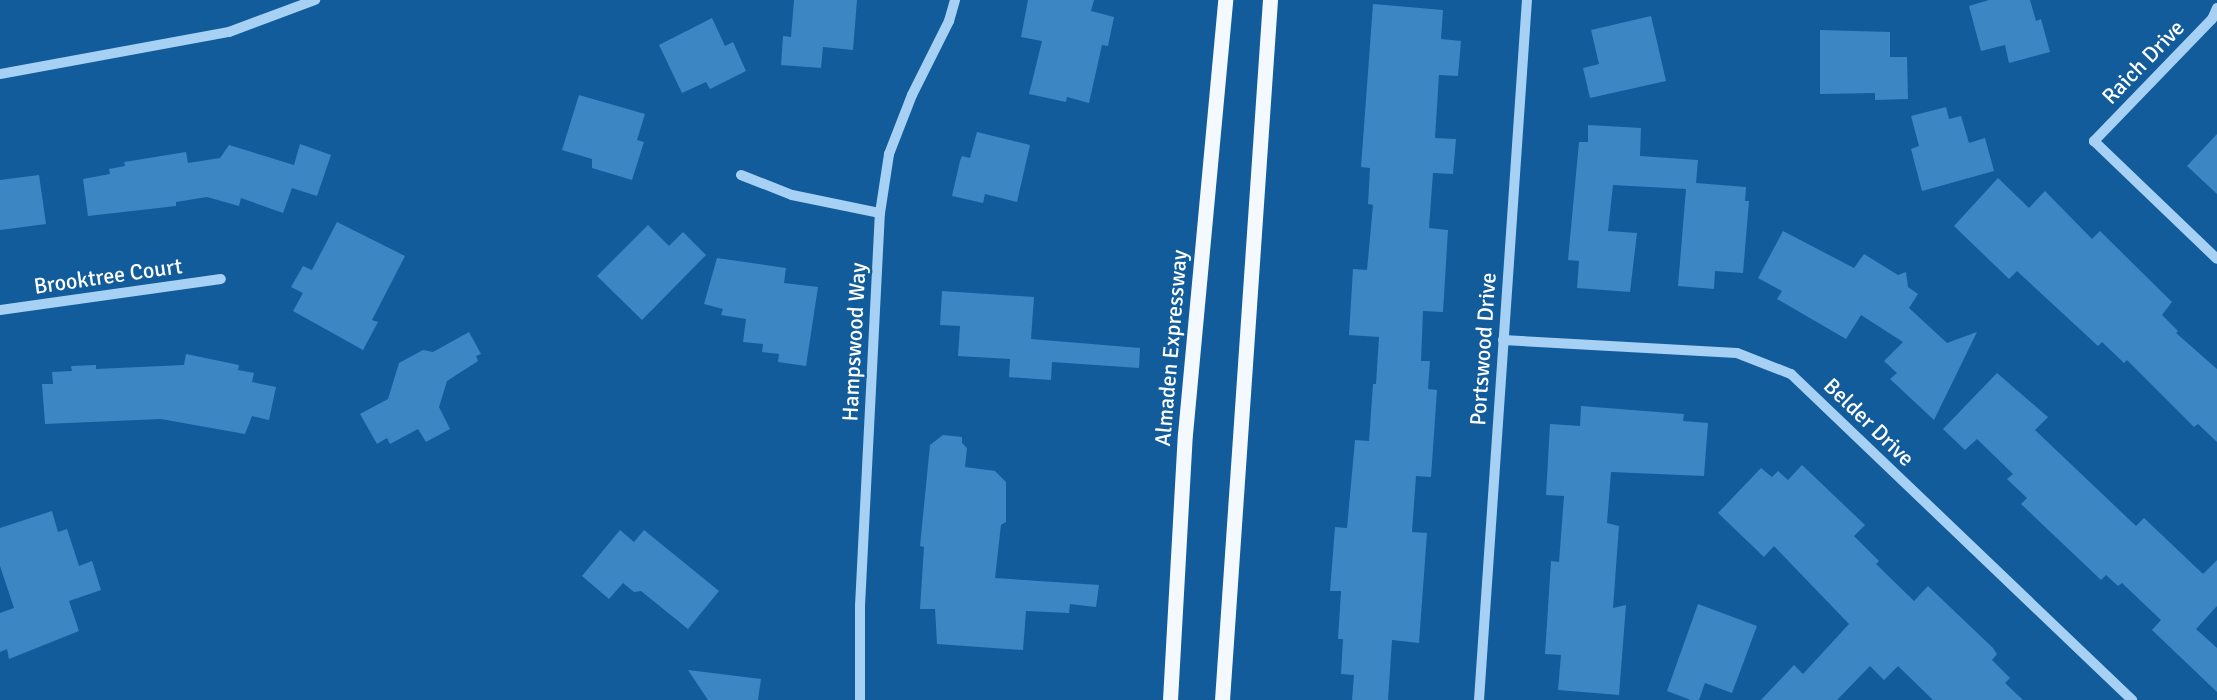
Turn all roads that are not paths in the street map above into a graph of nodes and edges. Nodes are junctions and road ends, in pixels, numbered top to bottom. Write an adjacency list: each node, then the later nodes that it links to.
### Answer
1 (315, 0): 7 (street)
2 (955, 0): 9 (street, Hampswood Way)
3 (1225, 0): 15 (main road, Almaden Expressway)
4 (1270, 0): 16 (main road)
5 (1527, 0): 13 (street, Portswood Drive)
6 (2217, 8): 10 (street, Raich Drive)
7 (0, 74)
8 (741, 175): 9 (street)
9 (880, 213): 14 (street, Hampswood Way)
10 (2217, 260)
11 (221, 279): 12 (street, Brooktree Court)
12 (0, 310)
13 (1503, 340): 17 (street, Portswood Drive); 18 (street, Belder Drive)
14 (860, 700)
15 (1170, 700)
16 (1222, 700)
17 (1479, 700)
18 (2132, 700)

